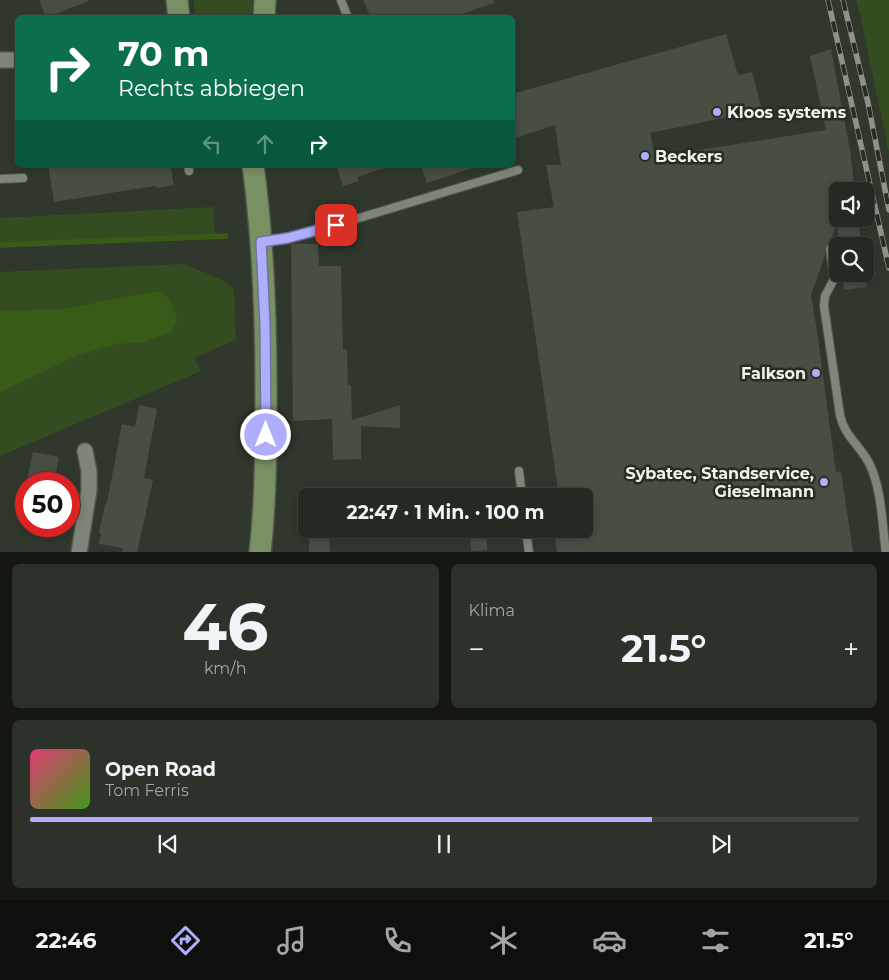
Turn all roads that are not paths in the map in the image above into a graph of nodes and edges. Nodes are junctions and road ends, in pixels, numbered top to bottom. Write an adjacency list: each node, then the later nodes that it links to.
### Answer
1 (178, 0): 4 (main road)
2 (265, 0): 5 (main road)
3 (341, 0): 6 (lane)
4 (179, 15)
5 (264, 15)
6 (347, 15)
7 (0, 60): 8 (street)
8 (15, 60)
9 (253, 167): 13 (main road)
10 (518, 170): 13 (lane)
11 (23, 178): 12 (lane)
12 (0, 179)
13 (261, 242): 20 (main road)
14 (832, 282): 22 (lane)
15 (85, 451): 19 (street)
16 (520, 471): 17 (lane)
17 (521, 488)
18 (527, 538): 21 (lane)
19 (79, 552)
20 (260, 552)
21 (529, 552)
22 (886, 552)

